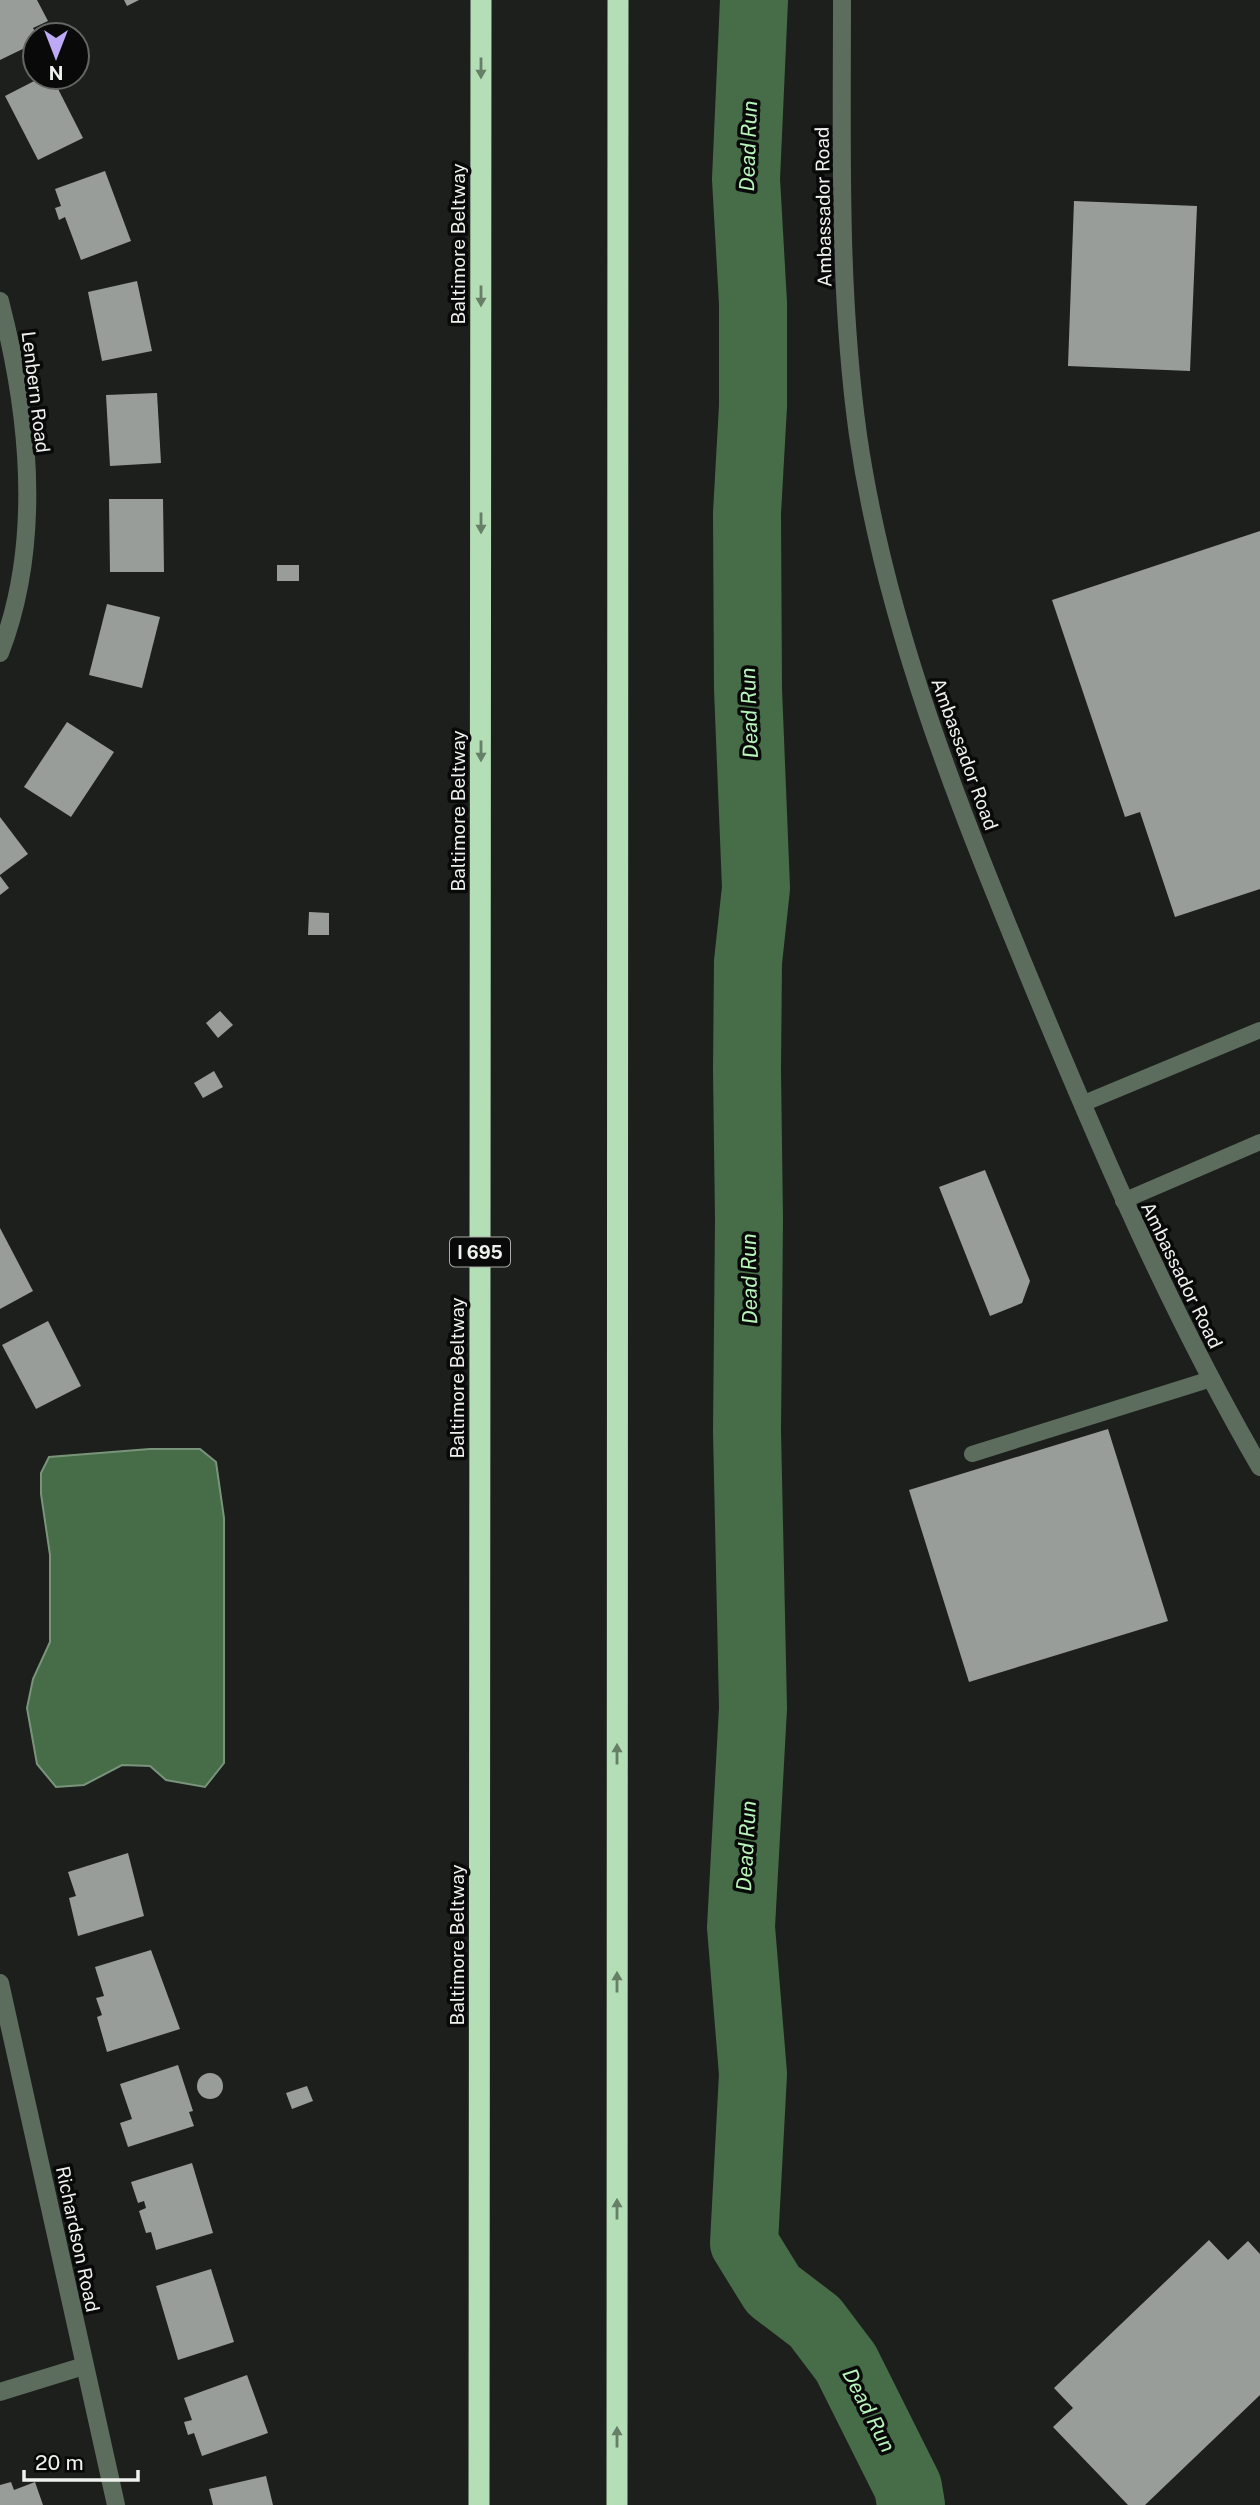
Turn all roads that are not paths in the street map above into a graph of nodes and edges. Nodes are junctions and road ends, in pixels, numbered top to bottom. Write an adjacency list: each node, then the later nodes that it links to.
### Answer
1 (481, 0): 17 (highway, Baltimore Beltway / I 695, one-way to 17)
2 (618, 0): 18 (highway, one-way to 2)
3 (842, 0): 7 (street, Ambassador Road)
4 (0, 301): 5 (street, Lenbern Road)
5 (0, 653)
6 (1260, 1030): 7 (lane)
7 (1082, 1104): 9 (street, Ambassador Road)
8 (1260, 1142): 9 (lane)
9 (1123, 1201): 10 (street, Ambassador Road)
10 (1211, 1379): 11 (lane); 12 (street, Ambassador Road)
11 (972, 1454)
12 (1260, 1467)
13 (0, 1983): 14 (street, Richardson Road)
14 (84, 2366): 15 (street); 16 (street, Richardson Road)
15 (0, 2392)
16 (116, 2505)
17 (480, 2505)
18 (617, 2505)

